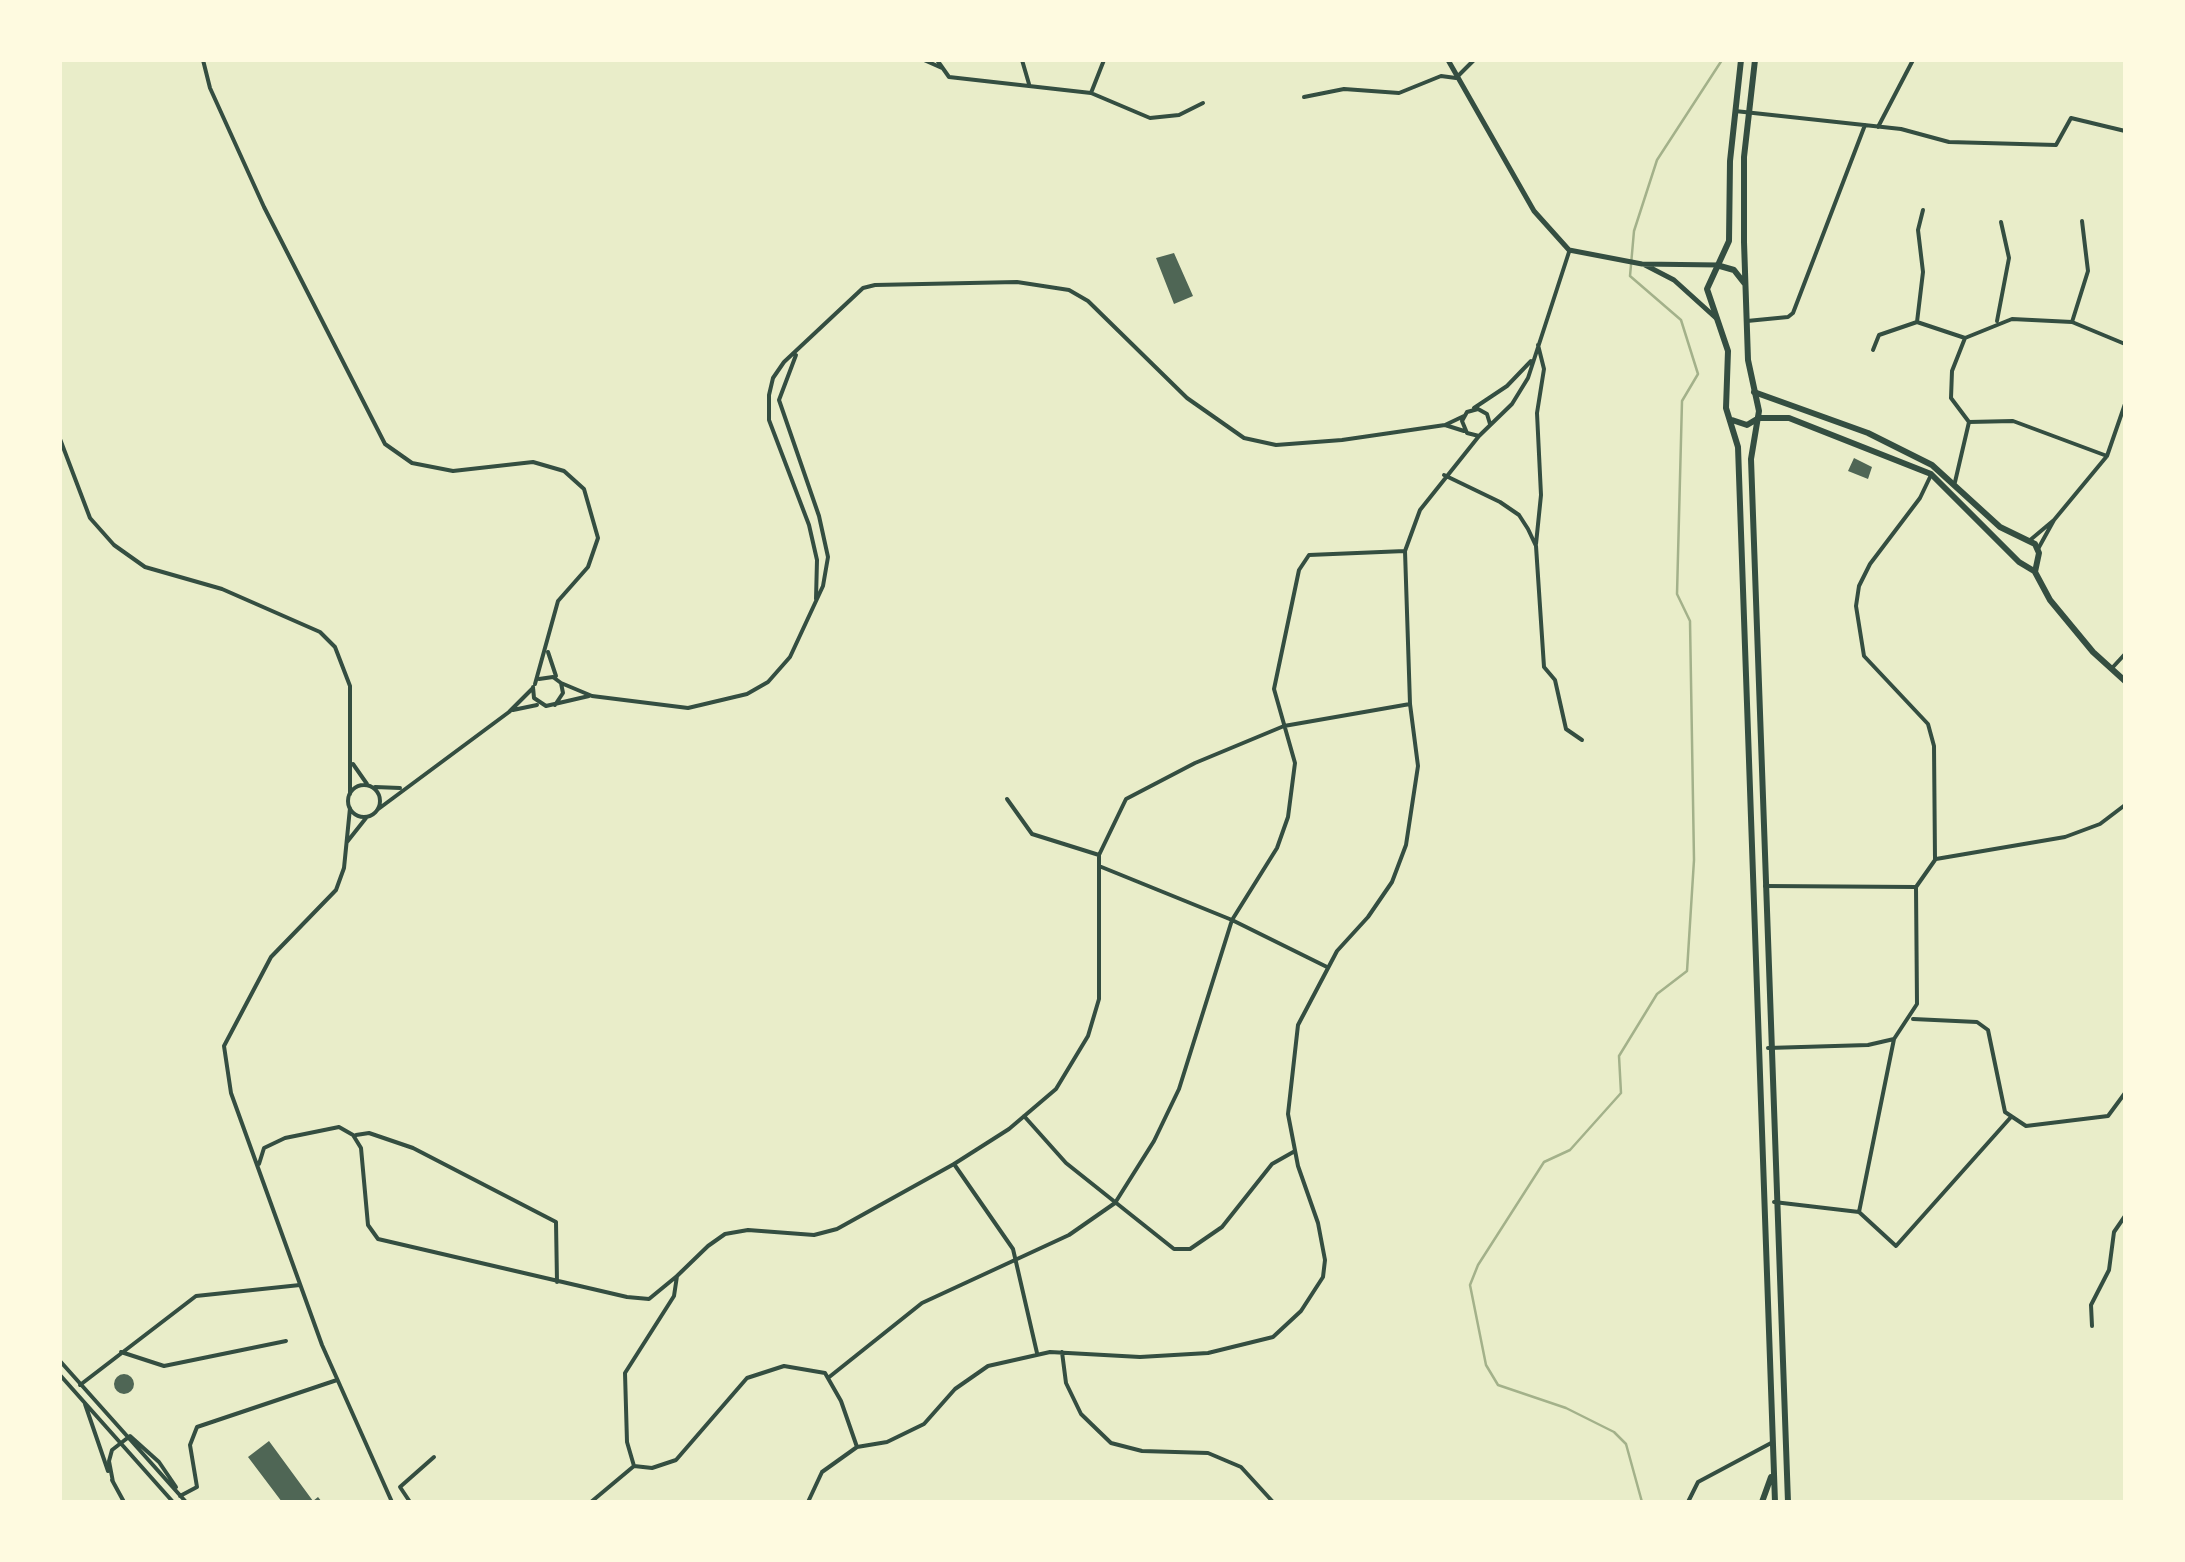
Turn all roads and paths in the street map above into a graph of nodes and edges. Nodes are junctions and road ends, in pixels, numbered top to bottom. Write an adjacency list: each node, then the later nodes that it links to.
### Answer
1 (204, 60): 65 (street)
2 (924, 60): 11 (street)
3 (938, 60): 11 (street)
4 (1022, 60): 13 (street)
5 (1104, 60): 14 (street)
6 (1448, 60): 12 (street)
7 (1474, 60): 12 (street)
8 (1741, 60): 17 (main road)
9 (1755, 60): 18 (main road)
10 (1914, 60): 20 (street)
11 (942, 68): 13 (street)
12 (1456, 78): 15 (street); 25 (street)
13 (1030, 86): 14 (street)
14 (1091, 93): 16 (street)
15 (1304, 97)
16 (1202, 102)
17 (1735, 111): 18 (street); 27 (main road)
18 (1751, 112): 19 (street); 28 (main road)
19 (1864, 125): 20 (street); 30 (street)
20 (1878, 126): 21 (street)
21 (2125, 131)
22 (1923, 210): 32 (street)
23 (2082, 221): 33 (street)
24 (2001, 222): 31 (street)
25 (1569, 250): 26 (street); 36 (street)
26 (1638, 263): 27 (street); 29 (street)
27 (1719, 266): 28 (main road); 29 (main road)
28 (1745, 285): 30 (main road)
29 (1716, 318): 45 (main road)
30 (1747, 321): 40 (main road)
31 (1998, 321): 33 (street); 34 (street)
32 (1917, 322): 34 (street); 38 (street)
33 (2072, 322): 35 (street)
34 (1965, 338): 46 (street)
35 (2125, 344)
36 (1538, 345): 39 (street); 59 (street)
37 (798, 350): 48 (street); 64 (street); 64 (street)
38 (1873, 350)
39 (1532, 361): 42 (street); 47 (street)
40 (1752, 392): 44 (main road); 56 (main road)
41 (2125, 404): 53 (street)
42 (1473, 409): 43 (street); 47 (street)
43 (1464, 416): 48 (street); 49 (street)
44 (1758, 418): 45 (main road); 54 (main road); 91 (main road)
45 (1730, 420): 125 (main road)
46 (1969, 422): 53 (street); 56 (street)
47 (1490, 424): 50 (street)
48 (1445, 425): 49 (street)
49 (1466, 432): 50 (street); 52 (street)
50 (1480, 436): 52 (street)
51 (60, 439): 78 (street)
52 (1465, 449): 55 (street)
53 (2107, 456): 57 (street)
54 (1931, 474): 62 (main road); 89 (street)
55 (1444, 475): 59 (street); 61 (street)
56 (1954, 482): 58 (main road)
57 (2054, 520): 58 (street); 60 (street)
58 (2026, 541): 60 (main road); 62 (main road)
59 (1536, 546): 77 (street)
60 (2038, 549): 63 (main road)
61 (1406, 551): 72 (street); 76 (street)
62 (2015, 555): 63 (main road)
63 (2032, 566): 67 (main road)
64 (816, 599): 71 (street)
65 (548, 647): 68 (street); 70 (street)
66 (2125, 654): 67 (street)
67 (2113, 666): 69 (main road)
68 (559, 681): 70 (street); 71 (street); 74 (street)
69 (2125, 681)
70 (534, 686): 73 (street); 75 (street)
71 (592, 696): 74 (street)
72 (1410, 704): 76 (street); 94 (street)
73 (541, 705): 74 (street); 75 (street)
74 (555, 705)
75 (509, 712): 80 (street)
76 (1284, 726): 88 (street); 93 (street)
77 (1582, 740)
78 (352, 764): 79 (street); 81 (street)
79 (370, 786): 80 (street); 81 (street); 85 (street)
80 (405, 788): 85 (street)
81 (350, 794): 84 (street)
82 (1007, 799): 88 (street)
83 (2125, 805): 89 (street)
84 (350, 808): 86 (street); 87 (street)
85 (377, 810): 86 (street)
86 (368, 816): 87 (street)
87 (344, 846): 104 (street)
88 (1099, 856): 90 (street)
89 (1935, 860): 92 (street)
90 (1099, 866): 93 (street); 99 (street)
91 (1765, 886): 92 (street); 97 (main road)
92 (1916, 887): 95 (street)
93 (1232, 920): 94 (street); 106 (street)
94 (1327, 967): 102 (street)
95 (1911, 1019): 96 (street); 100 (street)
96 (1894, 1039): 97 (street); 107 (street)
97 (1768, 1048): 105 (main road)
98 (2125, 1093): 100 (street)
99 (1024, 1116): 103 (street); 106 (street)
100 (2011, 1117): 107 (street)
101 (353, 1135): 104 (street); 111 (street); 111 (street)
102 (1295, 1151): 106 (street); 116 (street)
103 (954, 1164): 109 (street); 110 (street)
104 (258, 1168): 112 (street)
105 (1774, 1202): 107 (street); 142 (main road)
106 (1115, 1203): 109 (street)
107 (1859, 1212)
108 (2125, 1216): 113 (street)
109 (1015, 1262): 117 (street); 120 (street)
110 (677, 1276): 111 (street); 129 (street)
111 (556, 1282)
112 (300, 1286): 115 (street); 121 (street)
113 (2092, 1326)
114 (286, 1341): 115 (street)
115 (120, 1352): 122 (street)
116 (1062, 1352): 117 (street); 138 (street)
117 (1036, 1353): 127 (street)
118 (60, 1361): 122 (street)
119 (60, 1375): 123 (street)
120 (828, 1378): 127 (street); 129 (street)
121 (337, 1380): 132 (street); 134 (street)
122 (80, 1385): 124 (street)
123 (85, 1403): 126 (street); 131 (street)
124 (127, 1438): 126 (street); 132 (street)
125 (1773, 1442): 130 (main road); 139 (street)
126 (120, 1444): 131 (street); 132 (street)
127 (857, 1447): 137 (street)
128 (434, 1456): 135 (street)
129 (634, 1466): 136 (street)
130 (1774, 1471): 140 (main road); 141 (main road)
131 (113, 1482): 133 (street)
132 (180, 1500)
133 (124, 1502)
134 (392, 1502)
135 (410, 1502)
136 (591, 1502)
137 (808, 1502)
138 (1272, 1502)
139 (1688, 1502)
140 (1762, 1502)
141 (1774, 1502)
142 (1788, 1502)

